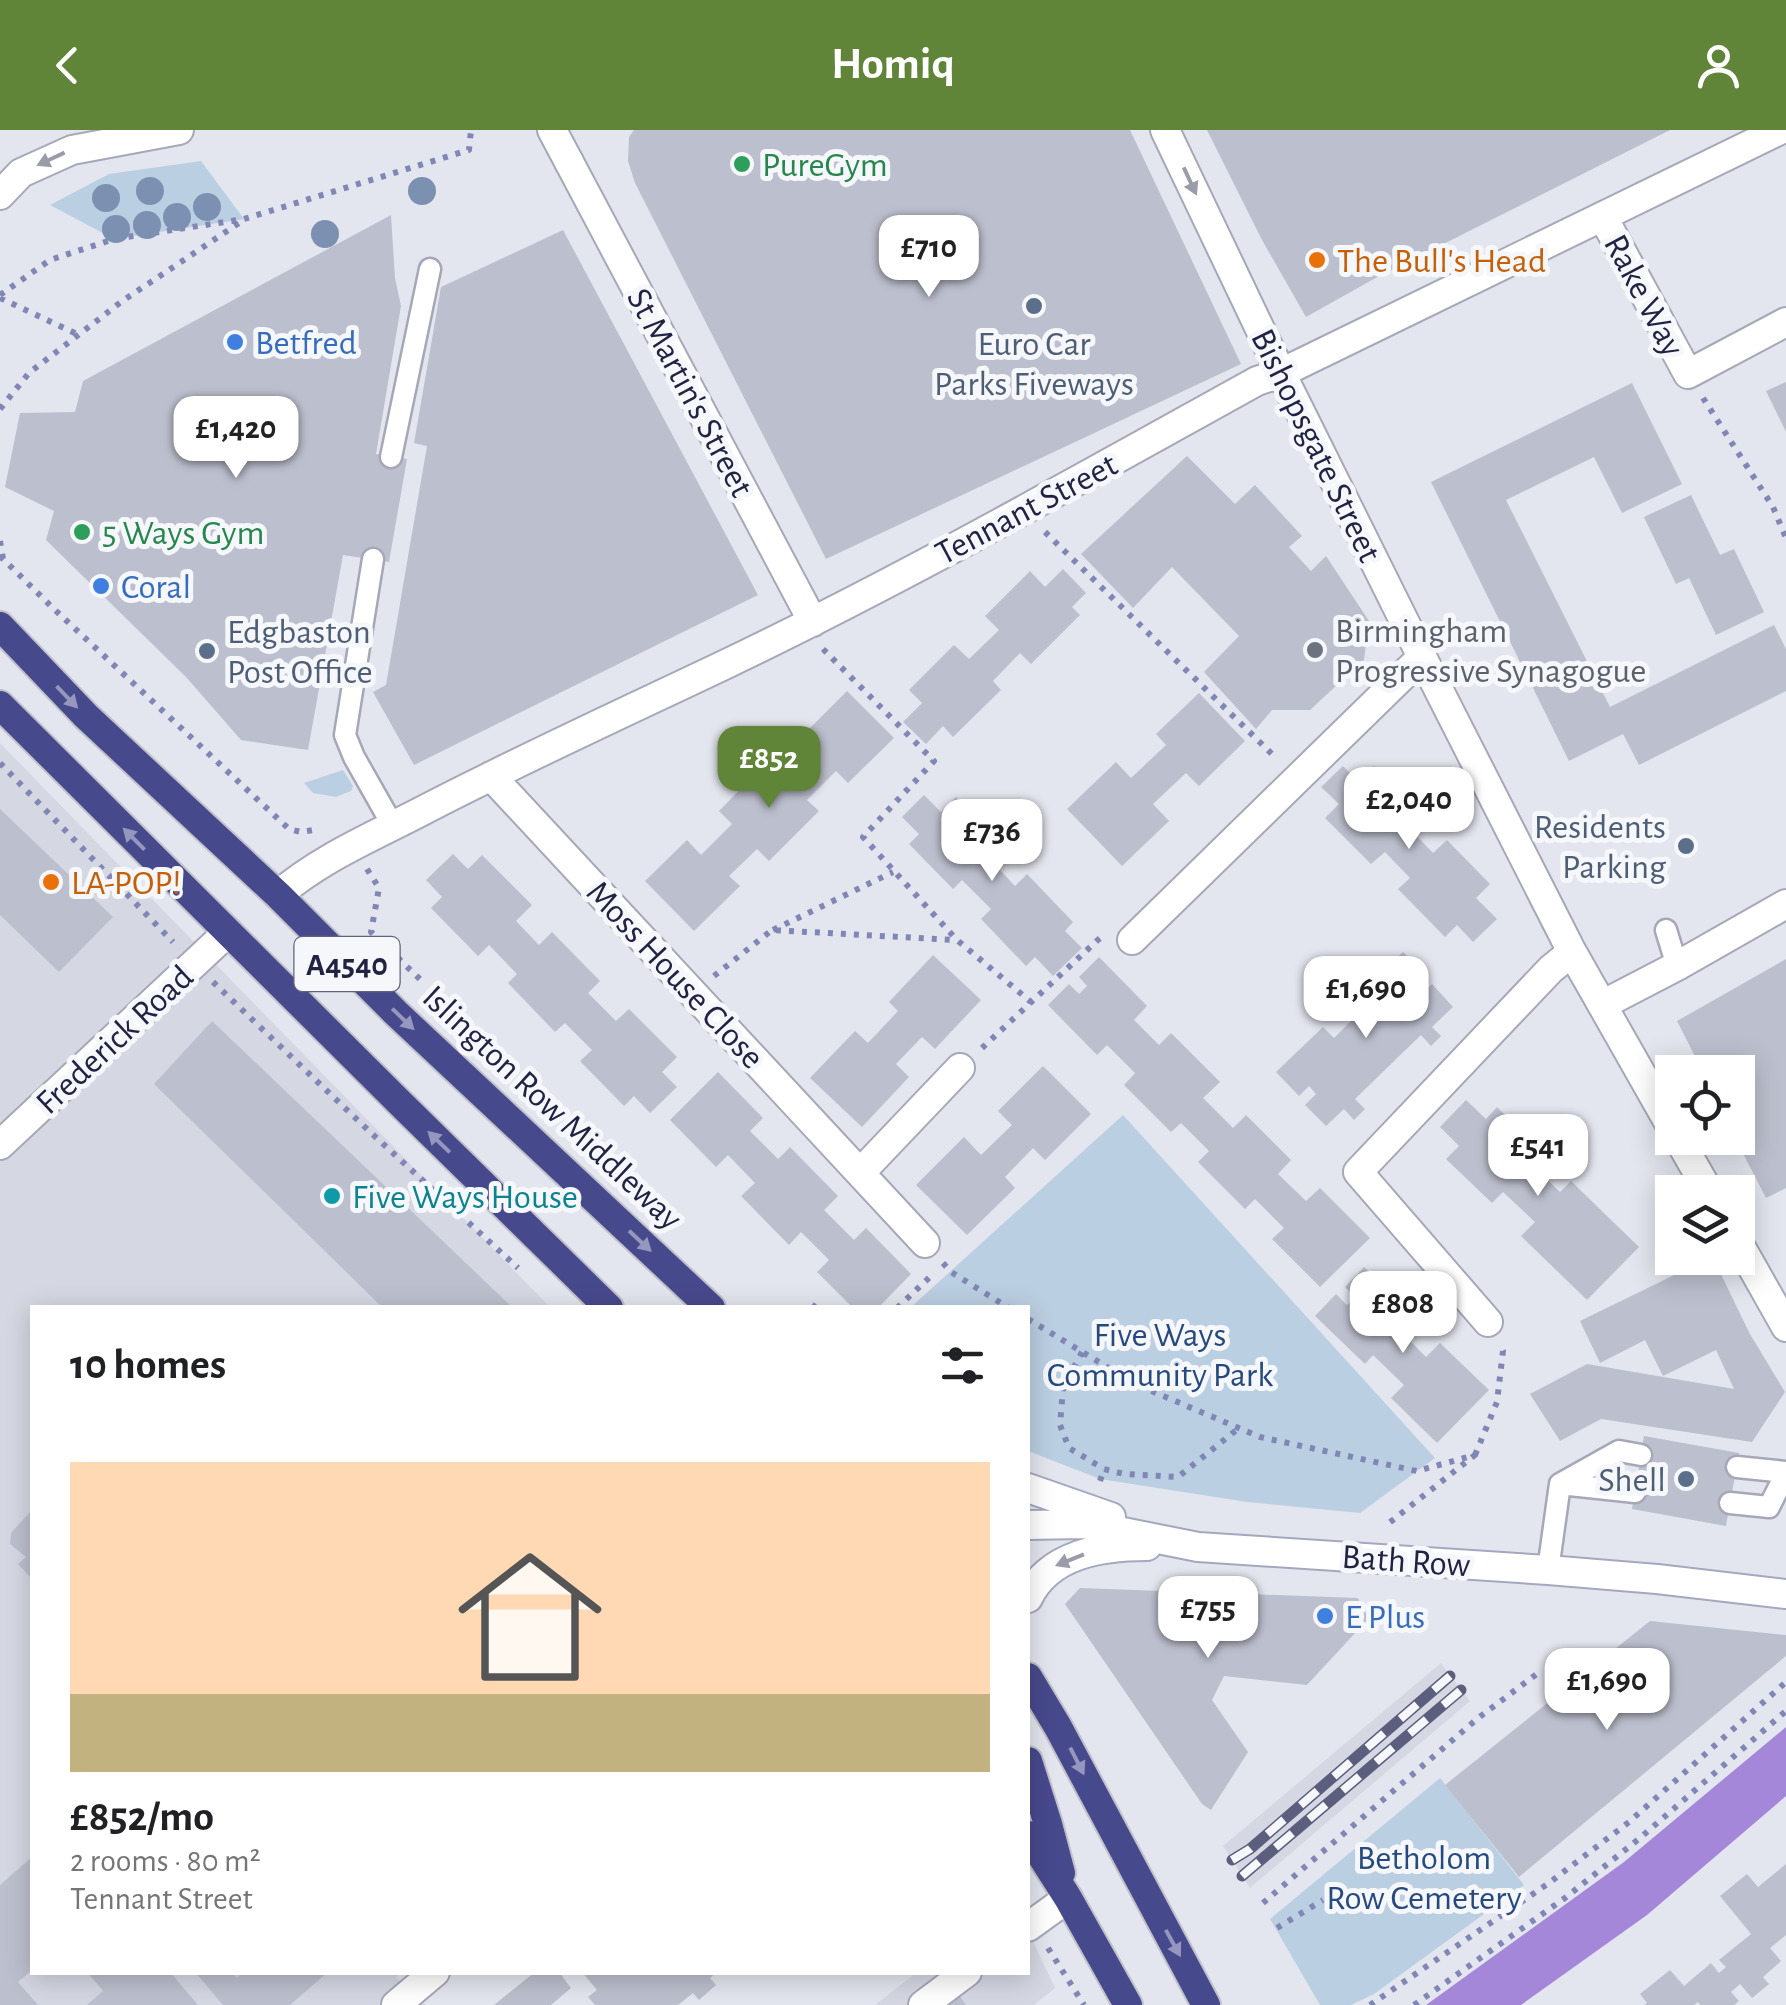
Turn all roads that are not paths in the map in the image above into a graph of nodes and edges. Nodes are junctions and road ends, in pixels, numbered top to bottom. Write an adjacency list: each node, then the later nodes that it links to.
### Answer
1 (179, 130): 5 (street, one-way to 5)
2 (552, 130): 12 (street, St Martin's Street)
3 (1165, 130): 9 (street, Bishopsgate Street, one-way to 9)
4 (1780, 130): 6 (street, Tennant Street)
5 (0, 195)
6 (1603, 217): 8 (street, Rake Way); 9 (street, Tennant Street)
7 (430, 269): 10 (lane)
8 (1786, 322)
9 (1281, 373): 12 (street, Tennant Street); 14 (street, Bishopsgate Street)
10 (391, 456)
11 (373, 559): 17 (lane)
12 (807, 625): 16 (street, Tennant Street)
13 (0, 626): 18 (highway, Islington Row Middleway / A4540, one-way to 18)
14 (1422, 658): 22 (street); 23 (street, Bishopsgate Street)
15 (0, 705): 21 (highway, A4540, one-way to 15)
16 (491, 776): 17 (street, Tennant Street); 29 (street, Moss House Close)
17 (393, 826): 18 (street, Tennant Street)
18 (278, 895): 32 (highway, Islington Row Middleway / A4540, one-way to 32)
19 (1786, 904): 24 (street)
20 (1666, 930): 24 (lane)
21 (228, 932): 28 (street, Frederick Road); 33 (highway, A4540, one-way to 21)
22 (1132, 940)
23 (1572, 952): 25 (street, Bishopsgate Street); 34 (street)
24 (1677, 966): 25 (street)
25 (1602, 1005): 27 (street, Bishopsgate Street)
26 (960, 1068): 29 (street)
27 (1655, 1098)
28 (0, 1144)
29 (861, 1172): 30 (street, Moss House Close)
30 (934, 1254)
31 (1755, 1272): 35 (street)
32 (709, 1304)
33 (606, 1305)
34 (1488, 1322)
35 (1786, 1328)
36 (1641, 1454): 39 (lane)
37 (1737, 1466): 38 (lane)
38 (1786, 1472): 42 (lane)
39 (1560, 1484): 41 (lane); 45 (lane)
40 (1030, 1489): 44 (street)
41 (1635, 1492)
42 (1730, 1502)
43 (1030, 1524): 44 (street, Bath Row)
44 (1198, 1547): 45 (street, Bath Row); 46 (street, one-way to 46)
45 (1548, 1570): 47 (street, Bath Row)
46 (1030, 1594)
47 (1786, 1594)
48 (1030, 1680): 58 (highway, one-way to 58)
49 (1030, 1767): 51 (highway)
50 (1030, 1838): 51 (highway)
51 (1068, 1898): 52 (street); 57 (highway)
52 (1030, 1925)
53 (431, 1975): 55 (street)
54 (962, 1975): 56 (street)
55 (396, 2005)
56 (923, 2005)
57 (1128, 2005)
58 (1206, 2005)

